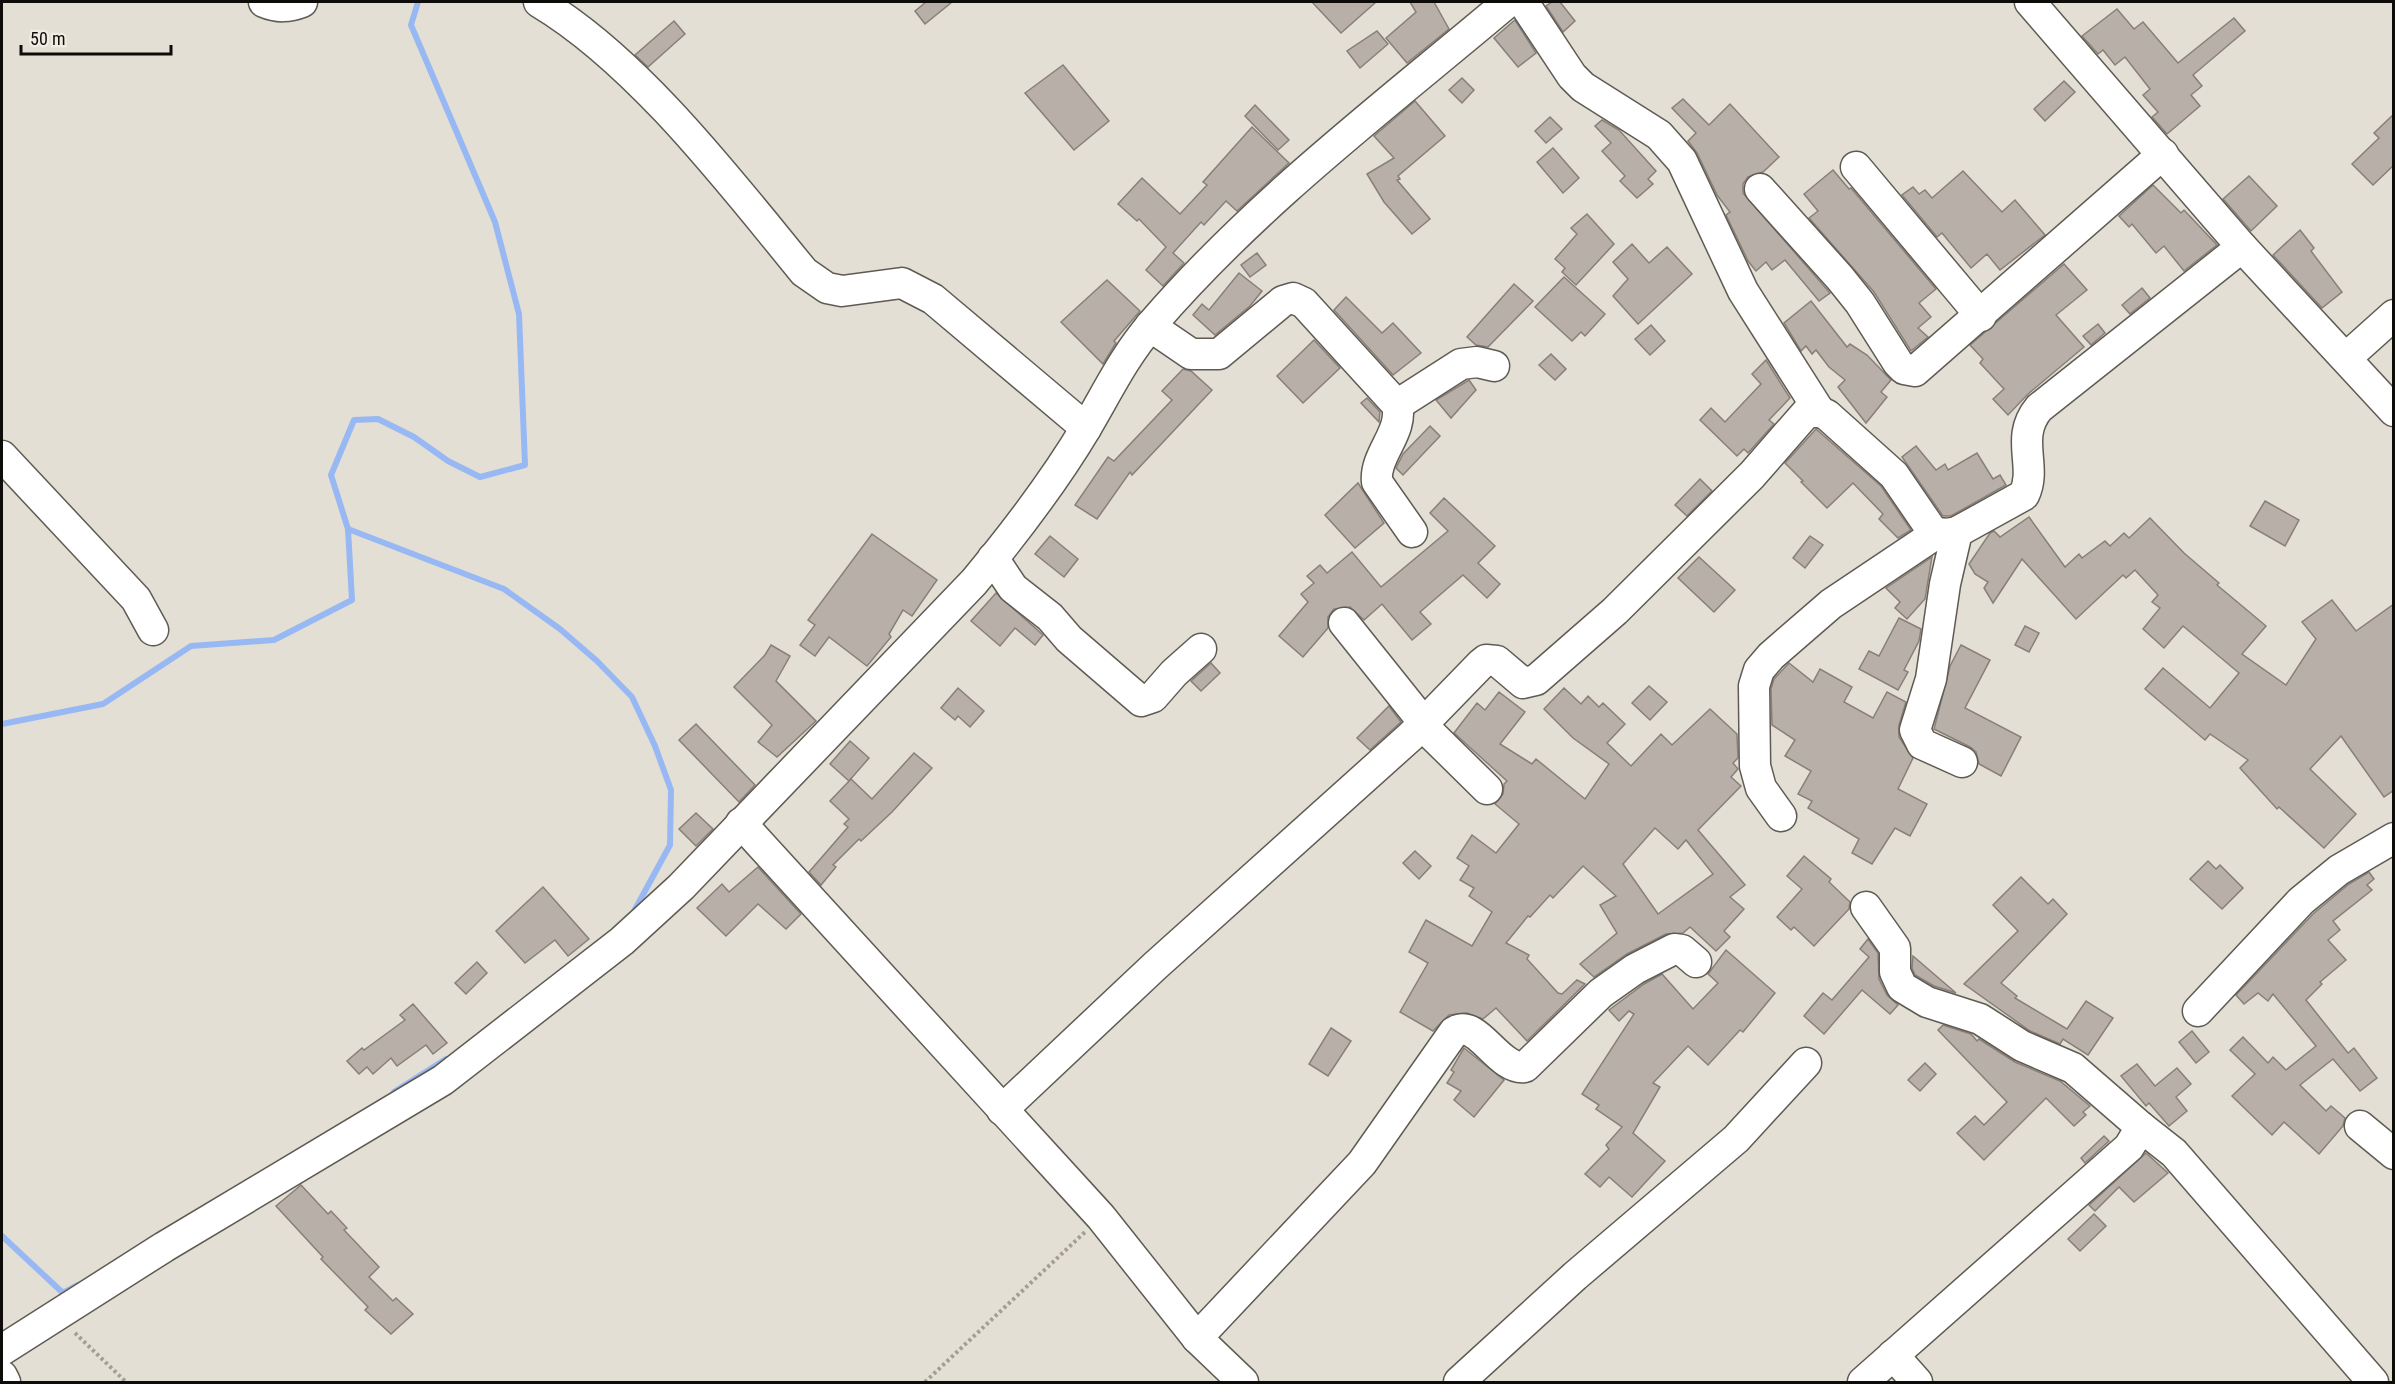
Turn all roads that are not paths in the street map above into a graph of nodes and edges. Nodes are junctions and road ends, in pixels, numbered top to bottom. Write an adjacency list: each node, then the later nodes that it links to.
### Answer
1 (264, 2): 2 (street)
2 (302, 2)
3 (539, 2): 18 (street)
4 (2030, 2): 6 (street)
5 (1506, 3): 12 (street); 16 (street)
6 (2163, 154): 9 (street); 11 (street)
7 (1857, 166): 11 (street)
8 (1760, 189): 11 (street)
9 (2242, 247): 13 (street); 21 (street)
10 (2394, 315): 13 (street)
11 (1981, 316)
12 (1150, 326): 15 (street); 18 (street)
13 (2346, 358): 17 (street)
14 (1494, 366): 15 (street)
15 (1396, 405): 20 (street)
16 (1820, 411): 21 (street); 26 (street)
17 (2394, 411)
18 (1086, 428): 22 (street)
19 (2, 456): 24 (street)
20 (1412, 532)
21 (1947, 532): 27 (street); 29 (street)
22 (993, 558): 25 (street); 30 (street)
23 (1344, 623): 26 (street)
24 (153, 630)
25 (1201, 649)
26 (1423, 724): 28 (street); 36 (street)
27 (1962, 762)
28 (1487, 789)
29 (1781, 816)
30 (741, 823): 36 (street); 41 (street)
31 (2394, 838): 34 (street)
32 (1866, 907): 38 (street)
33 (1696, 962): 40 (street)
34 (2198, 1011)
35 (1806, 1063): 46 (street)
36 (1002, 1110): 40 (street)
37 (2360, 1126): 39 (street)
38 (2141, 1127): 42 (street); 49 (street)
39 (2394, 1154)
40 (1197, 1338): 45 (street)
41 (2, 1350)
42 (1893, 1355): 47 (street); 48 (street)
43 (2, 1376): 44 (street)
44 (5, 1383)
45 (1243, 1383)
46 (1459, 1383)
47 (1863, 1383)
48 (1917, 1383)
49 (2373, 1383)

